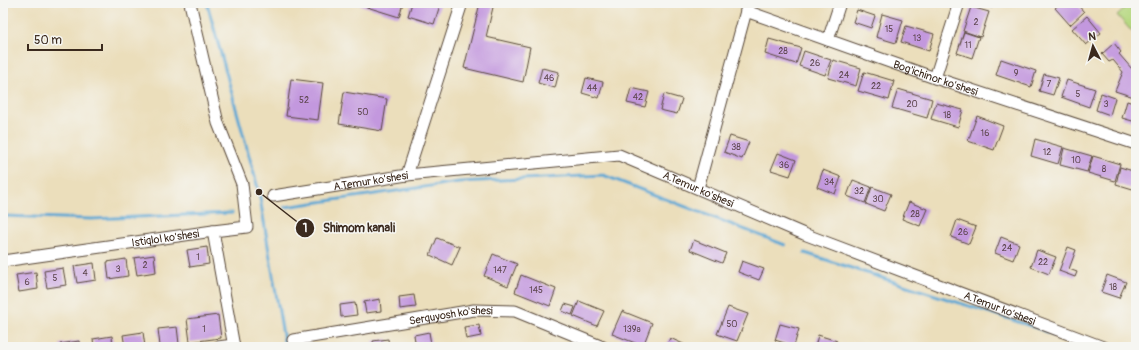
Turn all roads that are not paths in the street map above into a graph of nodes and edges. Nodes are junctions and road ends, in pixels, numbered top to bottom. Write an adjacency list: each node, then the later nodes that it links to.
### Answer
1 (190, 3): 12 (street)
2 (462, 3): 9 (street)
3 (840, 3): 6 (street)
4 (959, 3): 7 (street)
5 (748, 7): 6 (street, Bog'ichinor ko'shesi); 10 (street)
6 (828, 40): 7 (street, Bog'ichinor ko'shesi)
7 (935, 78): 8 (street, Bog'ichinor ko'shesi)
8 (1136, 144)
9 (407, 175): 10 (street, A.Temur ko'shesi); 11 (street, A.Temur ko'shesi)
10 (698, 188): 18 (street, A.Temur ko'shesi)
11 (273, 196)
12 (213, 231): 13 (street, Istiqlol ko'shesi); 15 (street, Istiqlol ko'shesi)
13 (3, 261)
14 (294, 340): 17 (street, Serquyosh ko'shesi)
15 (234, 346): 16 (street)
16 (218, 347)
17 (603, 347)
18 (1103, 347)

